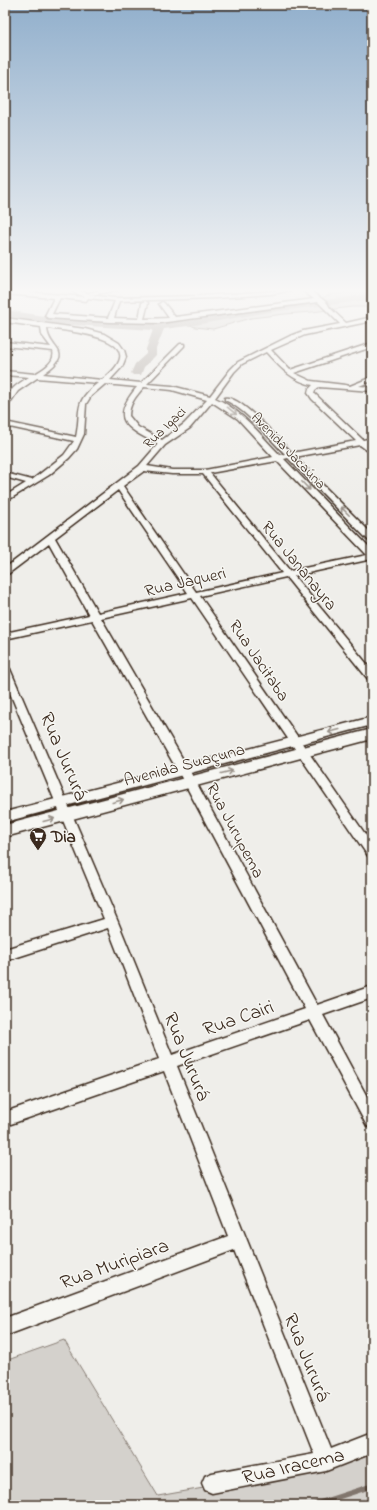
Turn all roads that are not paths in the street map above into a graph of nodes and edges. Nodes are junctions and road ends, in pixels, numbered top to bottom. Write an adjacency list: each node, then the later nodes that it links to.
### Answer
1 (54, 360): 8 (street)
2 (122, 360): 13 (street)
3 (167, 360): 14 (street)
4 (245, 360): 18 (street, Rua Igaci)
5 (278, 360): 9 (street)
6 (325, 360): 9 (street)
7 (5, 368): 8 (street, Avenida Jacaúna)
8 (44, 372): 11 (street); 13 (street, Avenida Jacaúna)
9 (290, 372): 15 (street)
10 (5, 373): 11 (street, Avenida Jacaúna)
11 (36, 376): 13 (street, Avenida Jacaúna); 19 (street)
12 (372, 379): 16 (street)
13 (107, 380): 14 (street, Avenida Jacaúna); 21 (street)
14 (144, 383): 18 (street, Avenida Jacaúna); 24 (street)
15 (320, 384): 16 (street); 23 (street)
16 (351, 386): 17 (street)
17 (372, 390)
18 (214, 396): 24 (street, Rua Igaci); 26 (street, Avenida Jacaúna); 27 (street, Avenida Jacaúna, one-way to 27)
19 (5, 406)
20 (5, 424): 21 (street)
21 (78, 440): 31 (street)
22 (372, 440): 23 (street)
23 (361, 442): 25 (street); 26 (street)
24 (162, 443): 28 (street, Rua Igaci)
25 (372, 452)
26 (289, 456): 27 (street); 35 (street, Avenida Jacaúna, one-way to 26)
27 (279, 457): 29 (street); 36 (street, Avenida Jacaúna, one-way to 36)
28 (142, 468): 29 (street); 32 (street, Rua Igaci)
29 (205, 472): 38 (street, Rua Jananayra)
30 (5, 475): 31 (street)
31 (32, 482): 33 (street)
32 (119, 486): 34 (street, Rua Igaci); 39 (street, Rua Jacitaba)
33 (5, 500)
34 (50, 538): 37 (street, Rua Igaci); 40 (street, Rua Jurupema)
35 (372, 539)
36 (372, 555): 38 (street, Rua Jaqueri)
37 (5, 572)
38 (288, 574): 39 (street, Rua Jaqueri); 43 (street, Rua Jananayra)
39 (195, 595): 40 (street, Rua Jaqueri); 46 (street, Rua Jacitaba)
40 (95, 617): 41 (street, Rua Jaqueri); 48 (street, Rua Jurupema)
41 (5, 636)
42 (5, 669): 49 (street, Rua Jururá)
43 (372, 677)
44 (372, 721): 46 (main road, Avenida Suaçuna, one-way to 46)
45 (372, 734): 47 (main road, Avenida Suaçuna)
46 (294, 741): 47 (street, Rua Jacitaba); 48 (main road, Avenida Suaçuna)
47 (303, 753): 48 (main road, Avenida Suaçuna, one-way to 47); 52 (street, Rua Jacitaba)
48 (186, 776): 49 (main road, Avenida Suaçuna); 56 (street, Rua Jurupema)
49 (64, 809): 50 (main road, Avenida Suaçuna); 51 (main road, Avenida Suaçuna, one-way to 49); 53 (street, Rua Jururá)
50 (5, 817)
51 (5, 831)
52 (372, 853)
53 (112, 922): 54 (street); 57 (street, Rua Jururá)
54 (5, 955)
55 (372, 992): 56 (street, Rua Cairi)
56 (314, 1012): 57 (street, Rua Cairi); 59 (street, Rua Jurupema)
57 (167, 1063): 58 (street, Rua Cairi); 60 (street, Rua Jururá)
58 (5, 1119)
59 (372, 1121)
60 (239, 1240): 61 (street, Rua Muripiara); 63 (street, Rua Jururá)
61 (5, 1327)
62 (372, 1443): 63 (street, Rua Iracema)
63 (326, 1461): 64 (street, Rua Iracema)
64 (212, 1483)

